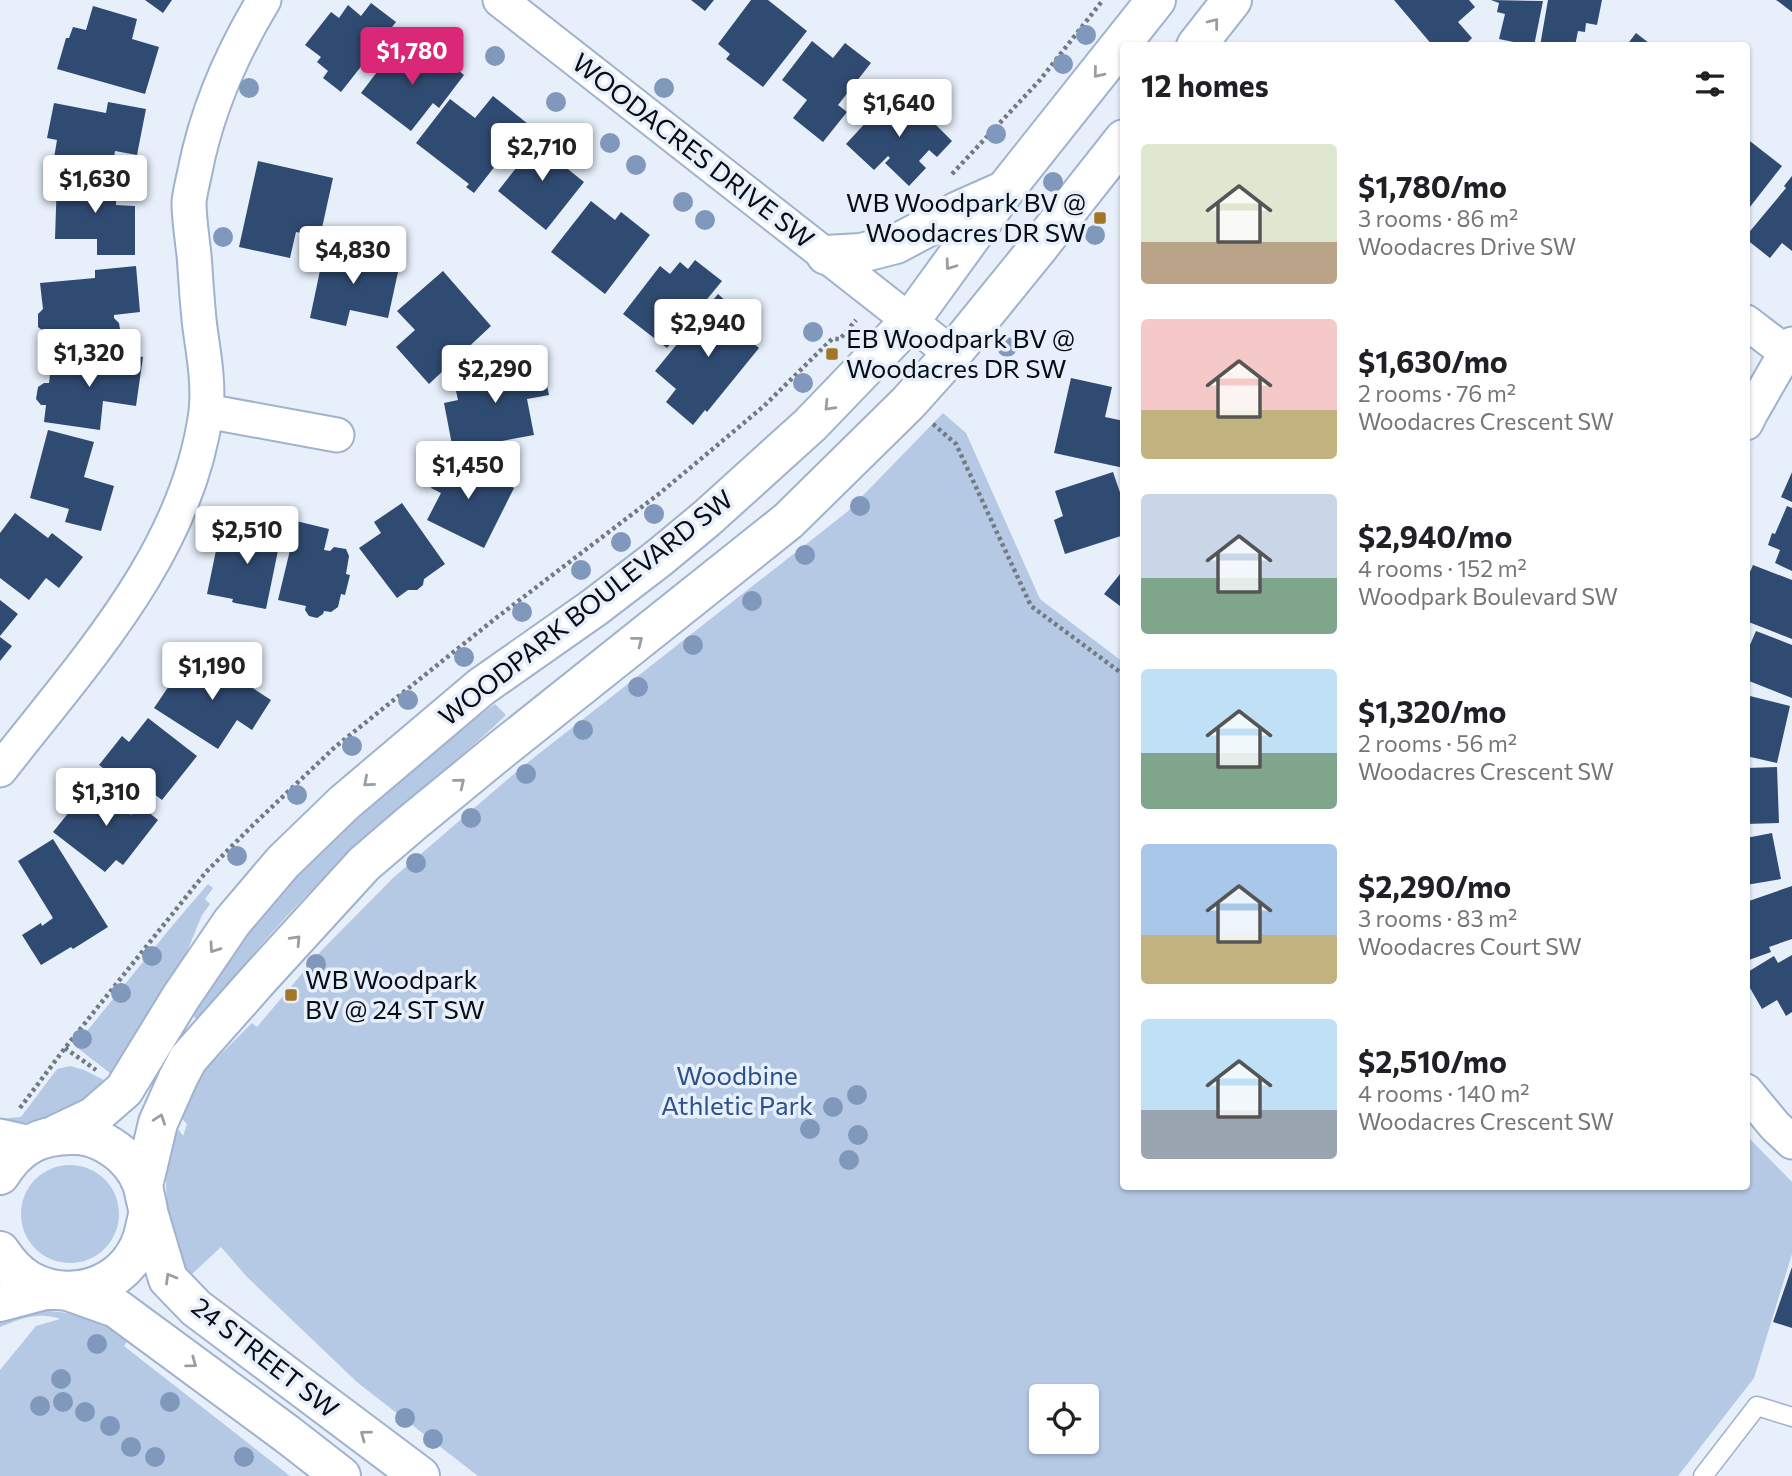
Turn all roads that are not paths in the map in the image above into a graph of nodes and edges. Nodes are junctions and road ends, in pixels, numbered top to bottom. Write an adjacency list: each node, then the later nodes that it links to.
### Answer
1 (264, 0): 15 (street)
2 (500, 0): 10 (street, WOODACRES DRIVE SW)
3 (1156, 0): 5 (street, WOODPARK BOULEVARD SW, one-way to 5)
4 (1232, 0): 6 (street, one-way to 4)
5 (1123, 42)
6 (1199, 42)
7 (1120, 45): 9 (street, WOODPARK BOULEVARD SW, one-way to 9)
8 (1120, 144): 14 (street)
9 (1005, 190): 10 (street); 11 (street, WOODPARK BOULEVARD SW, one-way to 11)
10 (826, 255): 11 (street, WOODACRES DRIVE SW)
11 (910, 321): 14 (street, WOODACRES DRIVE SW); 20 (street, WOODPARK BOULEVARD SW, one-way to 20)
12 (1750, 325): 13 (street)
13 (1790, 351): 16 (street)
14 (952, 354): 23 (street, one-way to 14)
15 (206, 411): 17 (street); 18 (street)
16 (1750, 416)
17 (337, 435)
18 (0, 770)
19 (1750, 1096): 21 (street)
20 (26, 1131): 22 (street, WOODPARK BOULEVARD SW); 23 (street)
21 (1792, 1142)
22 (0, 1175)
23 (146, 1199): 25 (street); 29 (street, 24 STREET SW, one-way to 23)
24 (0, 1251): 25 (street, 24 STREET SW)
25 (60, 1290): 26 (street); 28 (street, 24 STREET SW, one-way to 28)
26 (0, 1302)
27 (1792, 1417): 30 (lane)
28 (341, 1476)
29 (420, 1476)
30 (1703, 1476)

